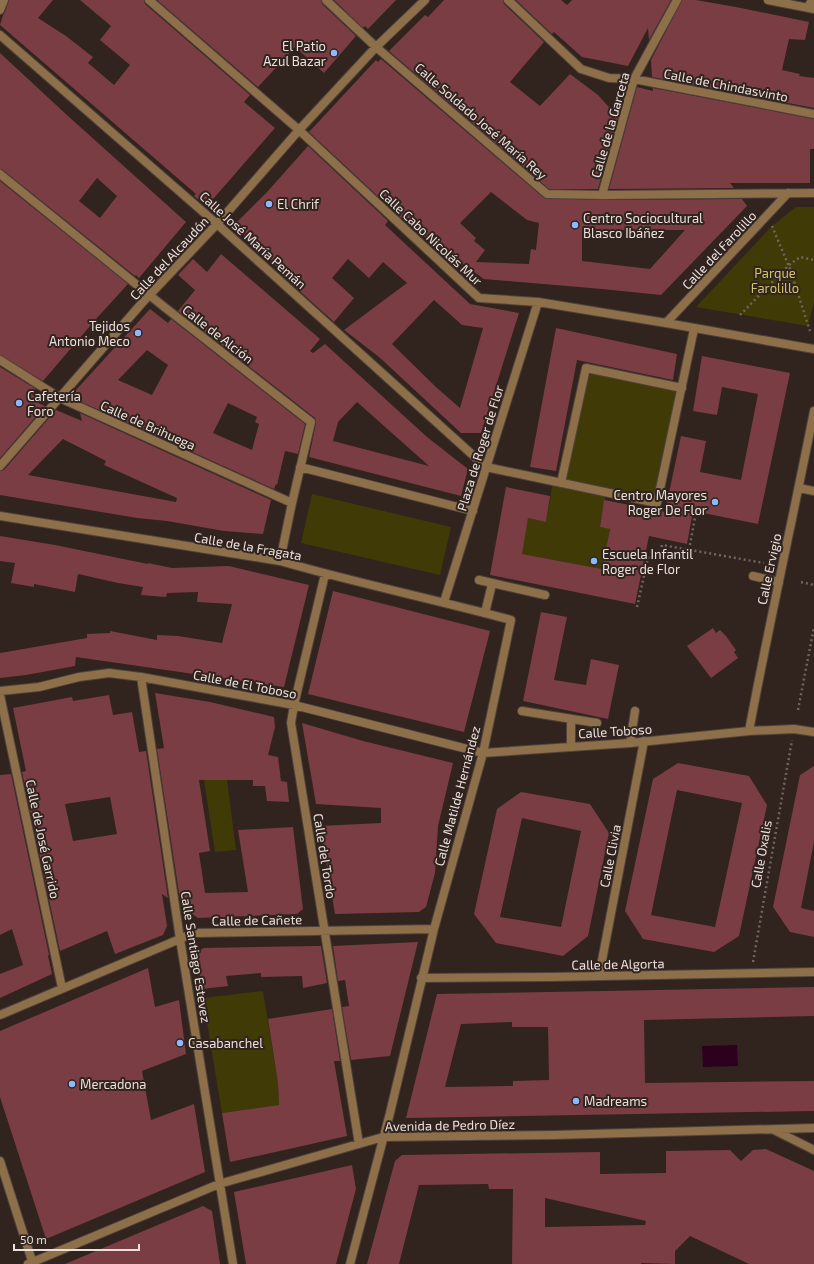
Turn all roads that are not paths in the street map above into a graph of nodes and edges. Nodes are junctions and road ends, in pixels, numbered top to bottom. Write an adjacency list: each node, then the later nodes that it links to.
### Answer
1 (4, 0): 9 (street)
2 (149, 0): 14 (street, Calle Cabo Nicolás Mur)
3 (326, 0): 11 (street, Calle Soldado José María Rey)
4 (425, 0): 11 (street, Calle del Alcaudón)
5 (508, 0): 12 (street, Calle de Chindasvinto)
6 (677, 0): 12 (street, Calle de la Garceta)
7 (768, 0): 8 (street)
8 (811, 5)
9 (0, 10)
10 (0, 35): 19 (street, Calle José María Pemán)
11 (376, 47): 14 (street, Calle del Alcaudón); 18 (street, Calle Soldado José María Rey)
12 (634, 79): 13 (street, Calle de Chindasvinto); 18 (street, Calle de la Garceta)
13 (814, 114)
14 (299, 130): 19 (street, Calle del Alcaudón); 21 (street, Calle Cabo Nicolás Mur)
15 (0, 174): 20 (street, Calle de Alción)
16 (788, 193): 17 (street, Calle Soldado José María Rey); 18 (street, Calle Soldado José María Rey); 22 (street, Calle del Farolillo)
17 (814, 193)
18 (602, 195)
19 (217, 224): 20 (street, Calle del Alcaudón); 31 (street, Calle José María Pemán)
20 (150, 295): 27 (street, Calle del Alcaudón); 30 (street, Calle de Alción)
21 (538, 302): 22 (street, Calle Cabo Nicolás Mur); 31 (street, Plaza de Roger de Flor)
22 (666, 323): 23 (street, Calle Cabo Nicolás Mur)
23 (694, 329): 24 (street, Calle Cabo Nicolás Mur); 26 (street)
24 (814, 349)
25 (0, 360): 27 (street, Calle de Brihuega)
26 (682, 388): 32 (street); 32 (street)
27 (60, 398): 29 (street, Calle del Alcaudón); 35 (street, Calle de Brihuega)
28 (814, 412): 33 (street, Calle Ervigio)
29 (0, 466)
30 (300, 467): 35 (street, Calle de Alción); 36 (street)
31 (486, 467): 32 (street); 36 (street, Plaza de Roger de Flor)
32 (561, 483)
33 (799, 488): 34 (street); 42 (street, Calle Ervigio)
34 (814, 491)
35 (292, 503): 38 (street, Calle de Alción)
36 (473, 510): 45 (street, Plaza de Roger de Flor)
37 (0, 516): 38 (street, Calle de la Fragata)
38 (280, 561): 39 (street, Calle de la Fragata)
39 (325, 574): 45 (street, Calle de la Fragata); 51 (street, Calle del Tordo)
40 (753, 576): 42 (street)
41 (479, 580): 43 (street)
42 (779, 582): 56 (street, Calle Ervigio)
43 (492, 584): 44 (street); 46 (street)
44 (545, 596)
45 (444, 602): 46 (street, Calle de la Fragata)
46 (485, 613): 47 (street, Calle de la Fragata)
47 (511, 620): 61 (street, Calle Matilde Hernández)
48 (141, 677): 49 (street, Calle de El Toboso); 51 (street, Calle de El Toboso); 64 (street, Calle Santiago Estevez)
49 (0, 691)
50 (0, 695): 68 (street, Calle de José Garrido)
51 (294, 705): 61 (street, Calle de El Toboso); 63 (street, Calle del Tordo)
52 (522, 711): 54 (street)
53 (635, 711): 59 (street)
54 (572, 719): 55 (street); 60 (street)
55 (597, 723)
56 (750, 731): 57 (street); 58 (street, Calle Toboso)
57 (814, 732)
58 (644, 741): 59 (street, Calle Toboso); 66 (street, Calle Clivia)
59 (630, 742): 60 (street, Calle Toboso)
60 (571, 747): 61 (street, Calle Toboso)
61 (483, 753): 62 (street, Calle Matilde Hernández)
62 (434, 929): 63 (street, Calle de Cañete); 67 (street, Calle Matilde Hernández)
63 (324, 931): 64 (street, Calle de Cañete); 73 (street, Calle del Tordo)
64 (180, 938): 68 (street, Calle de Cañete); 76 (street, Calle Santiago Estevez)
65 (814, 972): 66 (street, Calle de Algorta)
66 (599, 976): 67 (street, Calle de Algorta)
67 (421, 978): 72 (street, Calle Matilde Hernández)
68 (62, 988): 69 (street, Calle de Cañete)
69 (0, 1015)
70 (814, 1128): 71 (street)
71 (773, 1130): 72 (street, Avenida de Pedro Díez); 74 (street, Avenida de Pedro Díez)
72 (383, 1137): 73 (street, Avenida de Pedro Díez); 79 (street, Calle Matilde Hernández)
73 (359, 1144): 76 (street, Avenida de Pedro Díez)
74 (814, 1150)
75 (0, 1162): 77 (street)
76 (219, 1184): 77 (street, Avenida de Pedro Díez); 78 (street, Calle Santiago Estevez)
77 (31, 1263)
78 (233, 1264)
79 (350, 1264)

